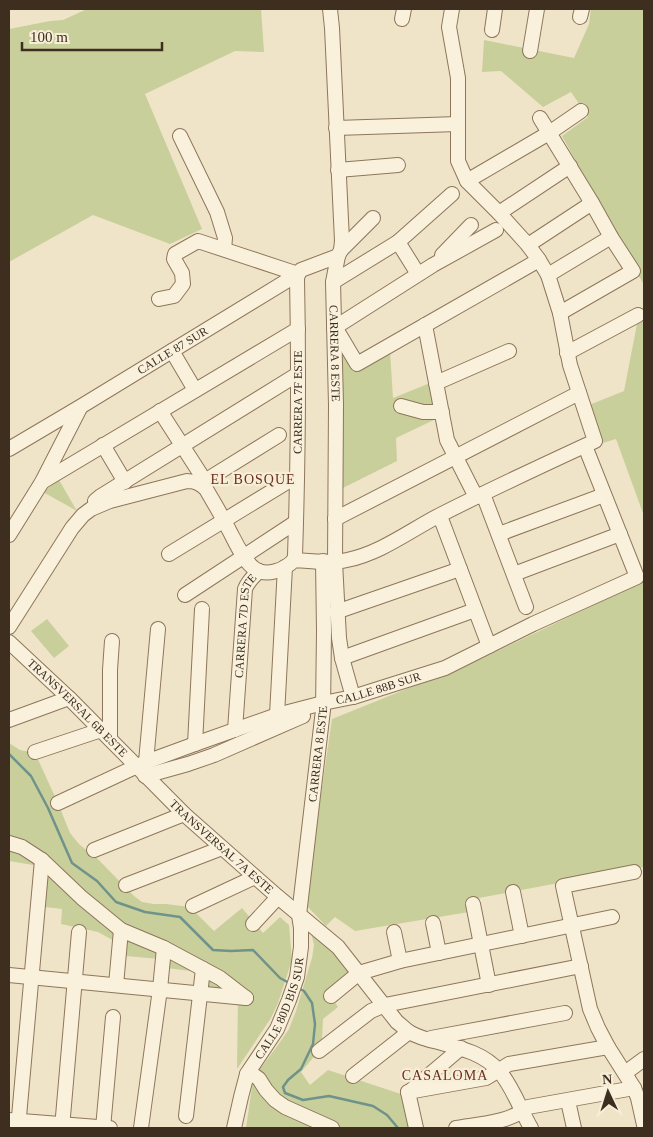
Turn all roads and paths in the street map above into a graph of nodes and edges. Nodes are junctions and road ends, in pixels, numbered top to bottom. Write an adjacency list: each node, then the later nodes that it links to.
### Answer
1 (330, 9): 10 (street, CARRERA 8 ESTE)
2 (452, 9): 9 (street)
3 (495, 9): 5 (street)
4 (537, 9): 6 (street)
5 (492, 30)
6 (530, 52)
7 (580, 111): 11 (street)
8 (540, 118): 11 (street)
9 (458, 124): 10 (street); 16 (street)
10 (336, 128): 15 (street, CARRERA 8 ESTE)
11 (549, 133): 14 (street); 16 (street)
12 (180, 136): 26 (street)
13 (398, 165): 15 (street)
14 (570, 166): 18 (street); 19 (street)
15 (338, 170): 27 (street, CARRERA 8 ESTE)
16 (467, 181): 19 (street)
17 (452, 194): 24 (street)
18 (592, 203): 23 (street); 25 (street)
19 (500, 213): 25 (street)
20 (373, 218): 27 (street, CALLE 87 SUR)
21 (471, 225): 29 (street)
22 (496, 230): 29 (street)
23 (611, 237): 32 (street); 35 (street)
24 (398, 242): 31 (street); 33 (street)
25 (528, 245): 28 (street)
26 (224, 249): 30 (street); 34 (street)
27 (339, 253): 30 (street, CALLE 87 SUR); 33 (street, CARRERA 8 ESTE)
28 (539, 260): 32 (street); 37 (street)
29 (433, 265): 31 (street)
30 (298, 274): 39 (street, CARRERA 7F ESTE); 40 (street, CALLE 87 SUR)
31 (418, 274): 38 (street)
32 (548, 275): 35 (street)
33 (333, 282): 38 (street, CARRERA 8 ESTE)
34 (158, 299)
35 (560, 313): 42 (street)
36 (638, 315): 42 (street)
37 (426, 325): 38 (street); 44 (street)
38 (335, 327): 65 (street, CARRERA 8 ESTE)
39 (298, 329): 43 (street, CARRERA 7F ESTE); 45 (street)
40 (172, 351): 45 (street); 48 (street, CALLE 87 SUR)
41 (509, 351): 44 (street)
42 (567, 353): 46 (street)
43 (298, 374): 54 (street); 57 (street, CARRERA 7F ESTE)
44 (436, 383): 50 (street)
45 (196, 390): 49 (street)
46 (579, 392): 52 (street); 56 (street)
47 (401, 406): 50 (street)
48 (80, 407): 55 (street, CALLE 87 SUR); 58 (street)
49 (160, 411): 53 (street); 54 (street, CARRERA 7D ESTE)
50 (442, 412): 56 (street)
51 (279, 436): 60 (street)
52 (590, 444): 61 (street); 62 (street)
53 (103, 445): 58 (street); 59 (street)
54 (182, 446): 59 (street); 60 (street, CARRERA 7D ESTE)
55 (9, 449)
56 (455, 457): 61 (street); 65 (street)
57 (297, 476): 66 (street); 67 (street, CARRERA 7F ESTE)
58 (42, 482): 70 (street)
59 (125, 482): 63 (street)
60 (202, 482): 63 (street); 66 (street, CARRERA 7D ESTE)
61 (480, 495): 64 (street); 68 (street)
62 (604, 495): 68 (street); 69 (street)
63 (91, 509): 83 (street)
64 (440, 516): 73 (street); 75 (street)
65 (335, 519): 73 (street, CARRERA 8 ESTE)
66 (224, 520): 71 (street); 72 (street, CARRERA 7D ESTE)
67 (296, 522): 72 (street); 74 (street, CARRERA 7F ESTE)
68 (499, 534): 77 (street)
69 (620, 534): 77 (street); 87 (street, CALLE 88B SUR)
70 (9, 535)
71 (169, 554)
72 (244, 556): 76 (street, CARRERA 7D ESTE); 78 (street)
73 (329, 562): 74 (street); 82 (street, CARRERA 8 ESTE); 91 (street, CARRERA 8 ESTE)
74 (289, 563): 76 (street); 92 (street, CARRERA 7F ESTE)
75 (460, 569): 81 (street); 82 (street)
76 (259, 571): 94 (street, CARRERA 7D ESTE)
77 (514, 574): 79 (street)
78 (185, 595)
79 (526, 607)
80 (202, 609): 96 (street)
81 (475, 610): 87 (street); 88 (street)
82 (336, 612): 88 (street, CARRERA 8 ESTE)
83 (9, 627)
84 (158, 629): 98 (street)
85 (112, 641): 95 (street)
86 (9, 642): 90 (street, TRANSVERSAL 6B ESTE)
87 (489, 646): 89 (street, CALLE 88B SUR)
88 (342, 658): 89 (street, CARRERA 8 ESTE)
89 (353, 697): 91 (street, CALLE 88B SUR)
90 (69, 698): 93 (street); 95 (street, TRANSVERSAL 6B ESTE)
91 (323, 706): 92 (street, CALLE 88B SUR); 98 (street, CALLE 88B SUR); 112 (street, CARRERA 8 ESTE)
92 (277, 715): 94 (street, CALLE 88B SUR)
93 (9, 720)
94 (235, 730): 96 (street, CALLE 88B SUR)
95 (106, 735): 97 (street); 98 (street, TRANSVERSAL 6B ESTE)
96 (195, 744): 98 (street, CALLE 88B SUR)
97 (35, 752)
98 (142, 768): 99 (street, CALLE 88B SUR); 100 (street, TRANSVERSAL 7A ESTE)
99 (58, 803)
100 (184, 814): 102 (street, TRANSVERSAL 7A ESTE); 103 (street)
101 (9, 843): 104 (street)
102 (222, 848): 106 (street, TRANSVERSAL 7A ESTE); 107 (street)
103 (94, 850)
104 (42, 860): 117 (street); 129 (street)
105 (634, 872): 116 (street)
106 (255, 877): 109 (street, TRANSVERSAL 7A ESTE); 111 (street)
107 (126, 885)
108 (513, 892): 120 (street)
109 (278, 897): 112 (street, TRANSVERSAL 7A ESTE); 114 (street)
110 (473, 904): 121 (street)
111 (193, 906)
112 (299, 915): 127 (street, TRANSVERSAL 7A ESTE); 147 (street, CALLE 80D BIS SUR)
113 (612, 917): 116 (street)
114 (253, 924)
115 (433, 924): 123 (street)
116 (572, 926): 120 (street); 125 (street)
117 (121, 930): 122 (street); 131 (street)
118 (79, 932): 130 (street)
119 (394, 932): 124 (street)
120 (522, 936): 121 (street)
121 (481, 944): 123 (street); 132 (street)
122 (164, 948): 126 (street); 133 (street)
123 (439, 953): 124 (street)
124 (400, 961): 127 (street)
125 (581, 966): 132 (street); 141 (street)
126 (203, 969): 134 (street); 134 (street)
127 (360, 972): 135 (street); 136 (street, TRANSVERSAL 7A ESTE)
128 (9, 975): 129 (street)
129 (32, 977): 130 (street); 154 (street)
130 (75, 981): 131 (street); 156 (street)
131 (116, 985): 133 (street)
132 (489, 985): 136 (street)
133 (160, 989): 134 (street); 160 (street)
134 (201, 993): 153 (street)
135 (331, 996)
136 (385, 1005): 139 (street, TRANSVERSAL 7A ESTE); 143 (street)
137 (565, 1013): 140 (street)
138 (113, 1017): 158 (street)
139 (409, 1032): 140 (street); 148 (street)
140 (425, 1039): 142 (street)
141 (608, 1047): 145 (street); 146 (street)
142 (461, 1048): 145 (street); 150 (street)
143 (319, 1051)
144 (644, 1060): 146 (street)
145 (499, 1071): 150 (street); 152 (street)
146 (625, 1073): 149 (street)
147 (248, 1074): 161 (street, CALLE 80D BIS SUR); 162 (street)
148 (353, 1076)
149 (634, 1088): 151 (street); 155 (street)
150 (408, 1092): 163 (street)
151 (568, 1101): 152 (street); 166 (street)
152 (522, 1113): 157 (street); 165 (street)
153 (186, 1116)
154 (15, 1123): 156 (street)
155 (644, 1125)
156 (62, 1126): 158 (street)
157 (480, 1126): 164 (street)
158 (103, 1128): 159 (street)
159 (111, 1128)
160 (141, 1128)
161 (234, 1128)
162 (330, 1128)
163 (416, 1128)
164 (456, 1128)
165 (531, 1128)
166 (574, 1128)

